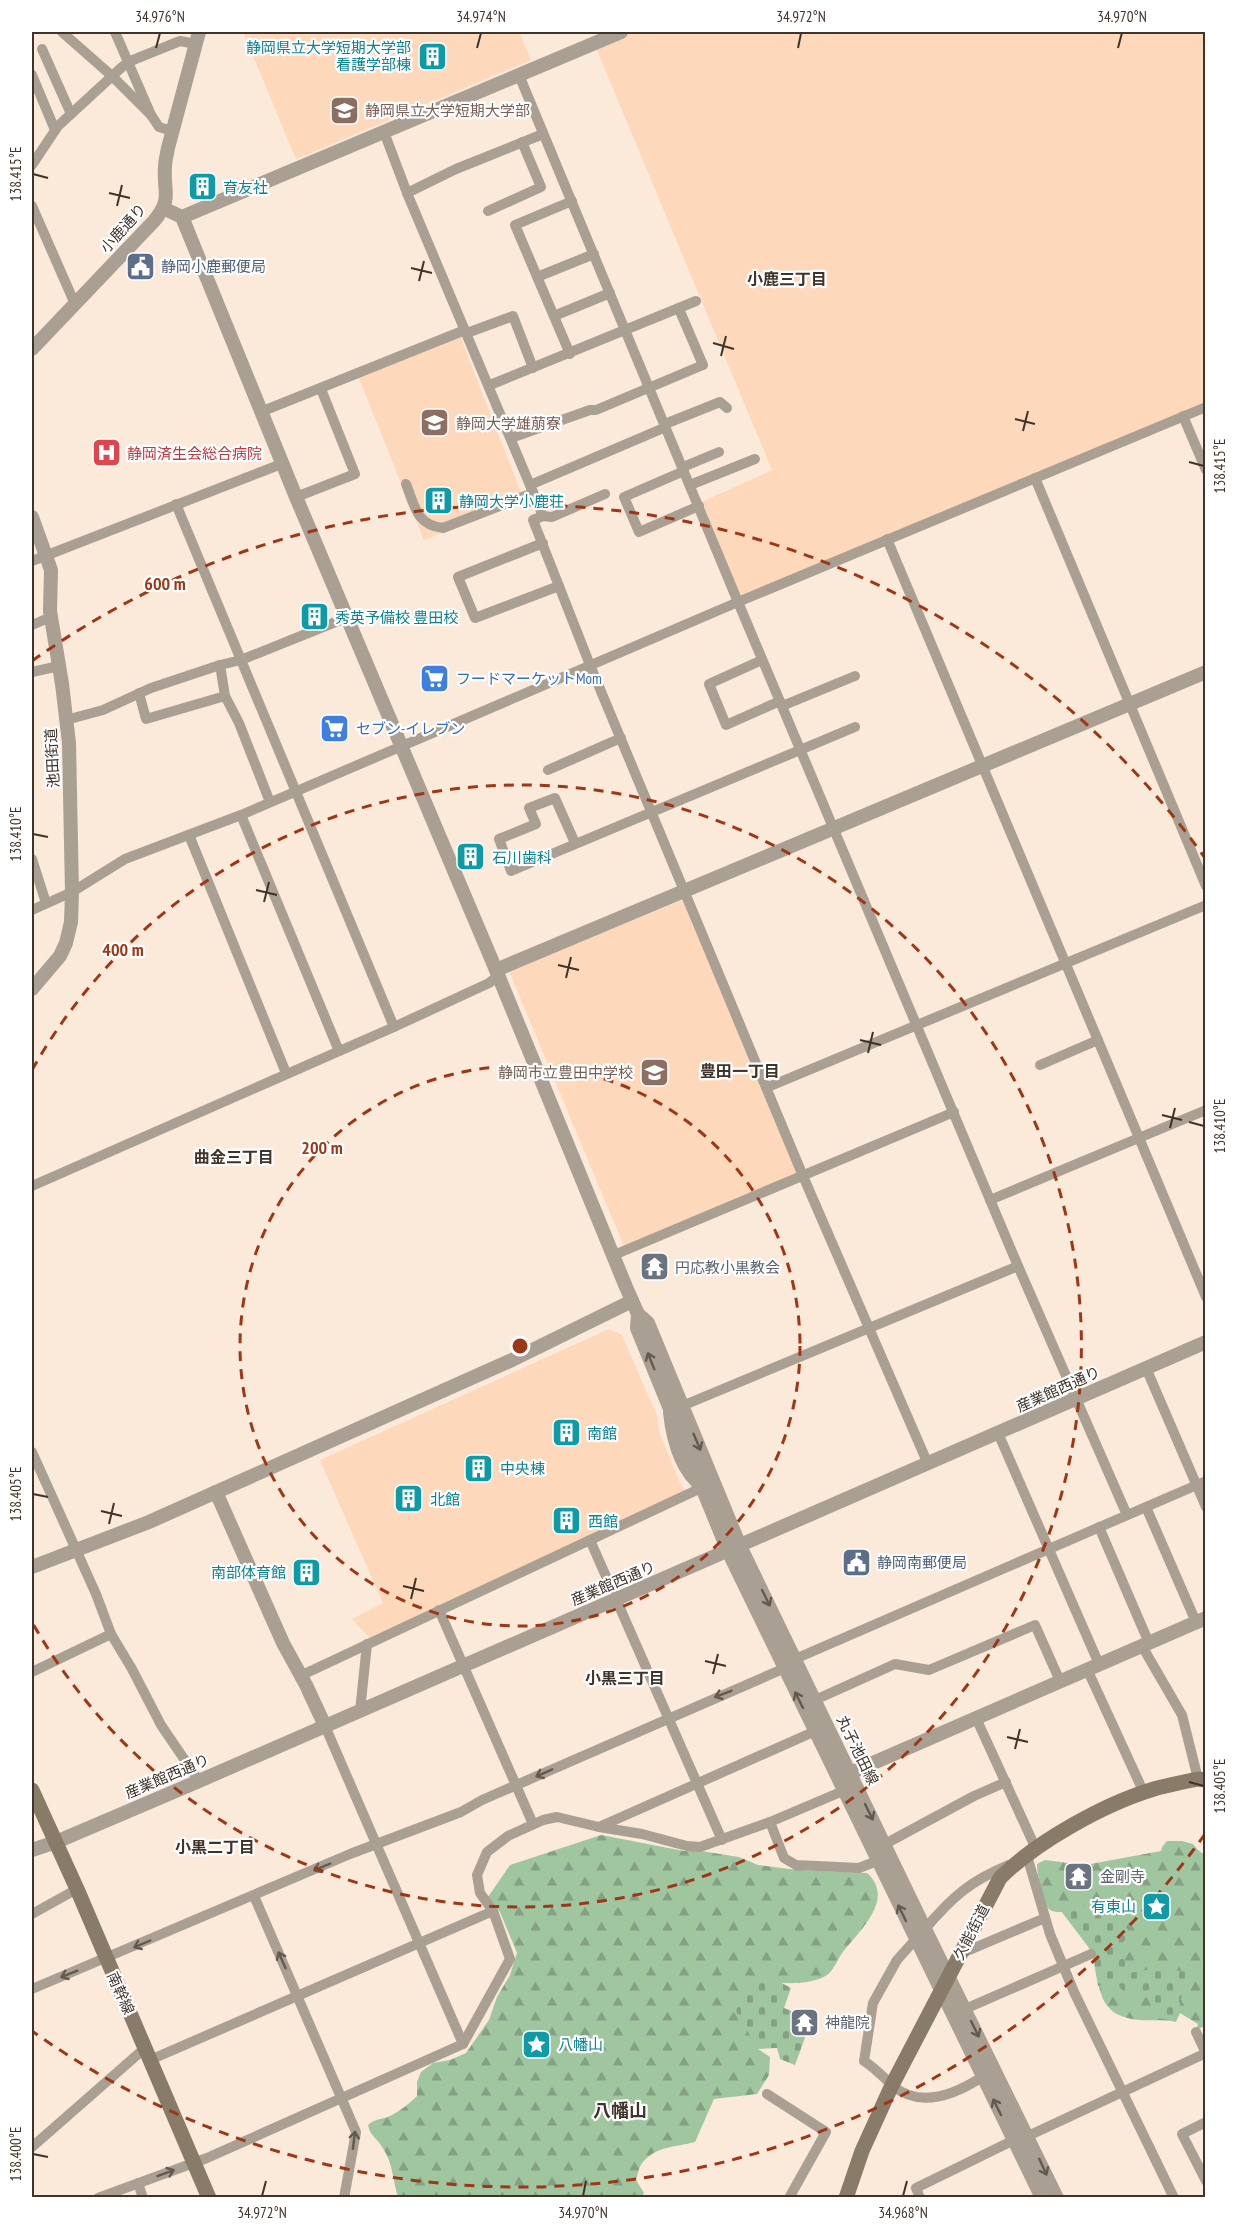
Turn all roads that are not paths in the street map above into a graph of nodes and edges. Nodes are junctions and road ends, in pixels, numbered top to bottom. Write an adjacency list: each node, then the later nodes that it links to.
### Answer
1 (62, 32): 9 (street)
2 (115, 32): 6 (street)
3 (621, 32): 8 (street)
4 (197, 38): 6 (street); 13 (street, 小鹿通り)
5 (42, 49): 10 (street)
6 (128, 63): 9 (street); 11 (street)
7 (32, 75): 12 (street)
8 (519, 75): 14 (street); 15 (street)
9 (112, 76): 10 (street); 11 (street)
10 (71, 114): 12 (street)
11 (151, 115): 13 (street)
12 (55, 130): 17 (street)
13 (172, 131): 21 (street, 小鹿通り)
14 (384, 132): 18 (street); 23 (street)
15 (543, 134): 16 (street); 19 (street)
16 (522, 142): 18 (street); 22 (street)
17 (32, 164)
18 (407, 193): 32 (street)
19 (572, 201): 24 (street); 25 (street)
20 (32, 206): 28 (street)
21 (163, 207): 23 (street); 28 (street, 小鹿通り)
22 (488, 211)
23 (182, 217): 41 (street, 丸子池田線)
24 (594, 254): 25 (street); 26 (street)
25 (537, 277): 30 (street)
26 (610, 293): 30 (street); 31 (street)
27 (696, 301): 29 (street)
28 (75, 304): 33 (street, 小鹿通り)
29 (679, 309): 31 (street); 37 (street)
30 (554, 316): 34 (street)
31 (626, 330): 34 (street); 37 (street)
32 (466, 332): 35 (street); 36 (street); 38 (street)
33 (32, 349)
34 (570, 354): 35 (street)
35 (533, 368): 36 (street)
36 (490, 386): 44 (street)
37 (650, 388): 43 (street); 44 (street)
38 (321, 389): 41 (street); 55 (street)
39 (1206, 407): 42 (street)
40 (727, 408): 43 (street)
41 (263, 411): 47 (street, 丸子池田線)
42 (1183, 416): 49 (street); 50 (street)
43 (666, 426): 48 (street); 53 (street)
44 (511, 438): 53 (street)
45 (719, 452): 48 (street)
46 (754, 459): 52 (street)
47 (284, 463): 55 (street, 丸子池田線); 56 (street)
48 (683, 469): 52 (street); 57 (street)
49 (1206, 470)
50 (1035, 478): 60 (street); 80 (street)
51 (406, 484): 53 (street)
52 (690, 485): 57 (street)
53 (532, 489): 58 (street)
54 (604, 494): 58 (street)
55 (296, 497): 67 (street, 丸子池田線)
56 (176, 504): 62 (street); 69 (street)
57 (699, 506): 65 (street)
58 (543, 516): 61 (street)
59 (32, 517): 62 (street, 池田街道)
60 (887, 539): 65 (street); 86 (street)
61 (543, 543): 64 (street); 64 (street)
62 (46, 555): 63 (street); 66 (street, 池田街道)
63 (32, 561)
64 (559, 586): 72 (street)
65 (738, 602): 70 (street); 72 (street)
66 (51, 617): 68 (street); 73 (street, 池田街道)
67 (348, 617): 69 (street); 84 (street, 丸子池田線)
68 (32, 626)
69 (241, 660): 71 (street); 88 (street)
70 (762, 660): 79 (street); 79 (street)
71 (220, 665): 77 (street); 78 (street)
72 (590, 665): 83 (street); 84 (street)
73 (59, 666): 74 (street); 81 (street, 池田街道)
74 (32, 672)
75 (1206, 672): 80 (street)
76 (855, 676): 79 (street)
77 (139, 693): 78 (street); 81 (street)
78 (225, 696): 89 (street)
79 (781, 704): 85 (street)
80 (1130, 704): 86 (street); 96 (street)
81 (66, 720): 98 (street, 池田街道)
82 (855, 727): 85 (street)
83 (621, 738): 87 (street); 90 (street)
84 (401, 746): 88 (street); 103 (street, 丸子池田線)
85 (801, 751): 90 (street); 92 (street)
86 (982, 765): 92 (street); 102 (street)
87 (548, 770)
88 (295, 792): 89 (street); 106 (street)
89 (270, 802): 91 (street)
90 (653, 813): 94 (street); 97 (street)
91 (241, 815): 93 (street); 108 (street)
92 (833, 828): 97 (street); 105 (street)
93 (189, 835): 98 (street); 110 (street)
94 (575, 843): 94 (street)
95 (32, 859): 99 (street)
96 (1206, 886)
97 (686, 891): 103 (street); 111 (street)
98 (72, 892): 99 (street); 104 (street, 池田街道)
99 (46, 903): 101 (street)
100 (1206, 905): 102 (street)
101 (32, 909)
102 (1065, 962): 105 (street); 107 (street)
103 (497, 973): 106 (street); 118 (street, 丸子池田線)
104 (32, 989)
105 (917, 1024): 111 (street); 113 (street)
106 (394, 1027): 108 (street)
107 (1098, 1040): 109 (street); 114 (street)
108 (339, 1051): 110 (street)
109 (1040, 1065)
110 (286, 1073): 116 (street)
111 (768, 1087): 115 (street)
112 (1206, 1110): 114 (street)
113 (954, 1112): 115 (street); 117 (street)
114 (1138, 1138): 117 (street); 120 (street)
115 (803, 1176): 118 (street); 122 (street)
116 (32, 1186)
117 (990, 1200): 119 (street)
118 (614, 1255): 121 (street, 丸子池田線)
119 (1018, 1266): 122 (street); 125 (street)
120 (1206, 1297)
121 (635, 1307): 126 (street, 丸子池田線); 132 (street)
122 (868, 1329): 126 (street); 129 (street)
123 (1206, 1342): 124 (street, 産業館西通り)
124 (1146, 1368): 125 (street, 産業館西通り); 130 (street)
125 (1075, 1399): 127 (street, 産業館西通り); 135 (street)
126 (673, 1405): 131 (street, 丸子池田線); 138 (street, 丸子池田線, one-way to 138)
127 (998, 1433): 129 (street, 産業館西通り); 139 (street)
128 (32, 1452): 140 (street)
129 (928, 1464): 138 (street, 産業館西通り)
130 (1201, 1483): 133 (street); 134 (street)
131 (701, 1488): 137 (street); 138 (street, 丸子池田線)
132 (216, 1492): 140 (street); 152 (street)
133 (1146, 1507): 135 (street); 144 (street)
134 (1206, 1507)
135 (1127, 1515): 136 (street)
136 (1099, 1527): 139 (street); 147 (street)
137 (590, 1540): 142 (street); 143 (street)
138 (734, 1548): 142 (street, 産業館西通り); 149 (street, 丸子池田線)
139 (1048, 1549): 149 (street); 150 (street)
140 (76, 1551): 141 (street); 145 (street)
141 (32, 1567)
142 (615, 1600): 148 (street, 産業館西通り); 156 (street)
143 (439, 1610): 146 (street); 148 (street)
144 (1201, 1620): 147 (street)
145 (111, 1634): 151 (street); 162 (street)
146 (367, 1644): 152 (street); 155 (street)
147 (1145, 1644): 150 (street); 161 (street)
148 (465, 1665): 155 (street, 産業館西通り); 165 (street)
149 (788, 1665): 154 (street, 丸子池田線); 156 (street, one-way to 156); 159 (street, 丸子池田線, one-way to 149)
150 (1093, 1667): 153 (street); 168 (street)
151 (32, 1672)
152 (300, 1676): 158 (street)
153 (1060, 1681): 154 (street); 157 (street)
154 (815, 1700): 159 (street, 丸子池田線)
155 (360, 1711): 158 (street, 産業館西通り)
156 (667, 1718): 164 (street); 165 (street, one-way to 165)
157 (976, 1718): 160 (street); 163 (street)
158 (325, 1726): 162 (street, 産業館西通り); 175 (street)
159 (821, 1729): 160 (street, 丸子池田線); 164 (street); 167 (street, 丸子池田線)
160 (850, 1773): 167 (street); 174 (street, 丸子池田線, one-way to 174)
161 (1202, 1779): 168 (main road, 久能街道)
162 (199, 1781): 173 (street, 産業館西通り)
163 (1006, 1782): 174 (street); 177 (street)
164 (697, 1784): 171 (street); 172 (street)
165 (517, 1785): 170 (street); 175 (street)
166 (32, 1790): 173 (main road, 南幹線)
167 (843, 1791): 169 (street); 178 (street, 丸子池田線)
168 (1144, 1793): 177 (main road, 久能街道)
169 (770, 1822): 172 (street); 178 (street)
170 (533, 1824): 171 (street); 181 (street)
171 (599, 1827): 172 (street)
172 (722, 1840)
173 (56, 1842): 176 (street, 産業館西通り); 179 (main road, 南幹線)
174 (885, 1844): 178 (street); 184 (street, 丸子池田線)
175 (376, 1845): 180 (street, one-way to 180); 186 (street)
176 (32, 1850)
177 (1026, 1856): 183 (street); 184 (street); 187 (main road, 久能街道)
178 (877, 1861): 185 (street, 丸子池田線, one-way to 178)
179 (76, 1889): 182 (street); 189 (main road, 南幹線)
180 (254, 1896): 189 (street, one-way to 189); 194 (street, one-way to 180)
181 (493, 1911): 186 (street); 197 (street)
182 (32, 1914)
183 (1045, 1918): 187 (street); 190 (street)
184 (925, 1929): 191 (street, 丸子池田線)
185 (915, 1940): 193 (street, 丸子池田線); 200 (street)
186 (418, 1943): 194 (street); 197 (street)
187 (960, 1954): 191 (main road, 久能街道)
188 (1091, 1954): 190 (street)
189 (106, 1959): 192 (street, one-way to 192); 198 (main road, 南幹線)
190 (1063, 1965): 195 (street); 201 (street)
191 (949, 1976): 193 (main road, 久能街道); 195 (street, 丸子池田線)
192 (32, 1989)
193 (941, 1992): 199 (street, 丸子池田線); 200 (main road, 久能街道)
194 (297, 1996): 198 (street); 203 (street)
195 (966, 2009): 205 (street, 丸子池田線, one-way to 205)
196 (1196, 2032): 201 (street)
197 (463, 2044): 203 (street)
198 (147, 2054): 207 (street); 208 (main road, 南幹線)
199 (982, 2077): 200 (street); 206 (street, 丸子池田線, one-way to 199)
200 (892, 2085): 216 (main road, 久能街道)
201 (1123, 2092): 205 (street); 220 (street)
202 (767, 2094): 215 (street)
203 (341, 2098): 208 (street); 214 (street, one-way to 203)
204 (1206, 2122): 209 (street)
205 (1028, 2136): 206 (street); 219 (street, 丸子池田線, one-way to 219)
206 (1014, 2140): 217 (street); 218 (street, 丸子池田線)
207 (32, 2147)
208 (194, 2163): 210 (street, one-way to 208); 213 (main road, 南幹線)
209 (1206, 2181)
210 (138, 2183): 211 (street); 212 (street)
211 (98, 2198)
212 (143, 2198)
213 (208, 2198)
214 (344, 2198)
215 (789, 2198)
216 (846, 2198)
217 (920, 2198)
218 (1042, 2198)
219 (1057, 2198)
220 (1174, 2198)

